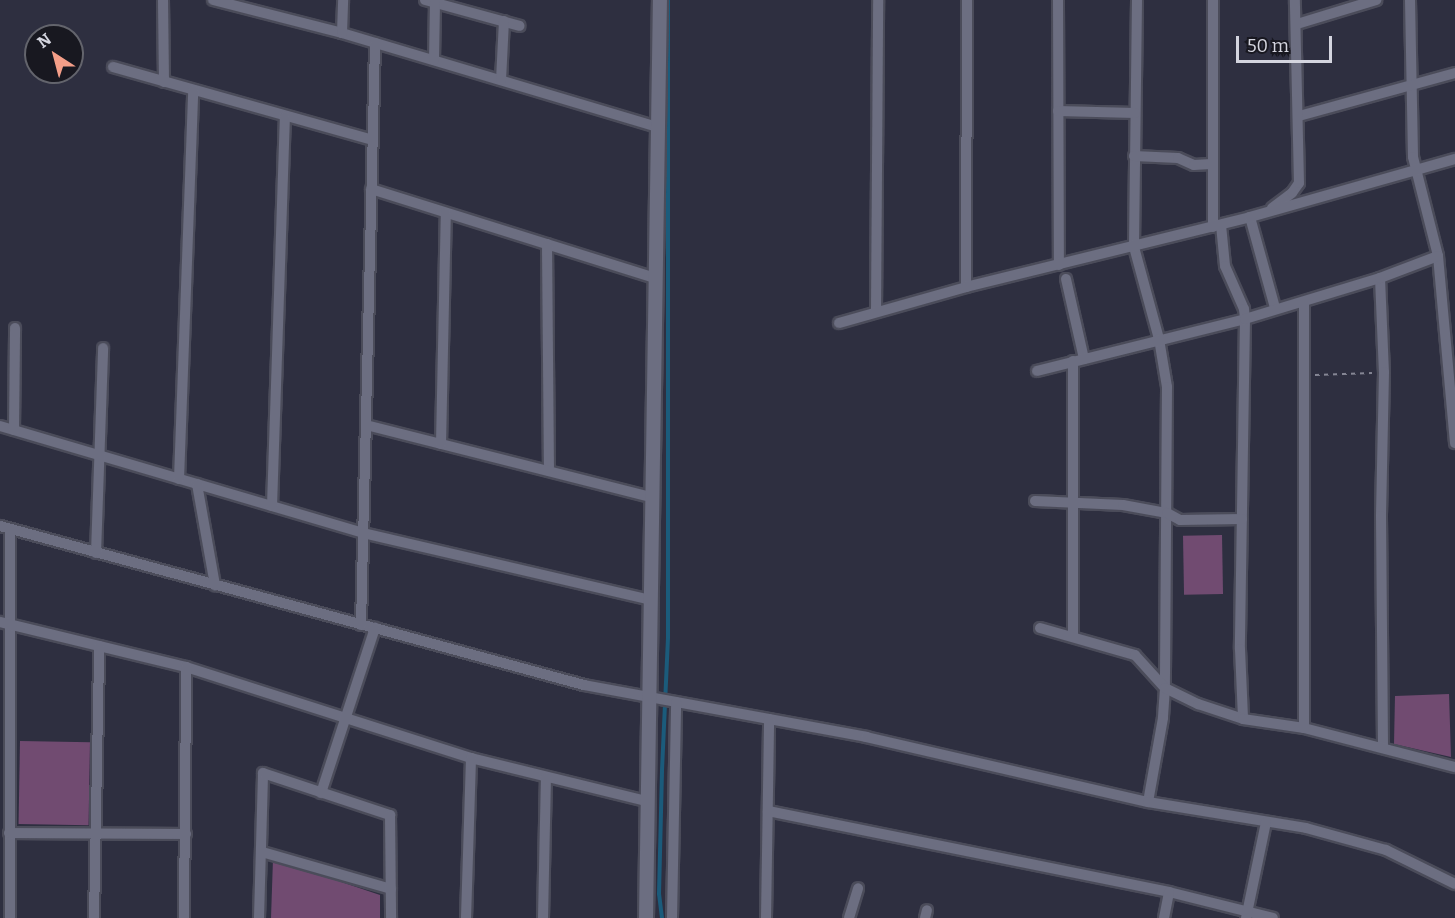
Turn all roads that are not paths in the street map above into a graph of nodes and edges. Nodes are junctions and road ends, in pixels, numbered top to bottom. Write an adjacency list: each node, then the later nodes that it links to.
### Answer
1 (163, 0): 24 (street)
2 (213, 0): 14 (street)
3 (343, 0): 18 (street)
4 (660, 0): 31 (street)
5 (878, 0): 52 (street)
6 (967, 0): 49 (street)
7 (1058, 0): 27 (street)
8 (1137, 0): 28 (street)
9 (1213, 0): 35 (street)
10 (1295, 0): 16 (street)
11 (1376, 0): 16 (street)
12 (1410, 0): 25 (street)
13 (430, 1): 15 (street); 20 (street)
14 (232, 3): 18 (street)
15 (504, 21): 17 (street); 23 (street)
16 (1297, 24): 30 (street)
17 (520, 26)
18 (342, 33): 19 (street)
19 (375, 43): 20 (street); 32 (street)
20 (434, 60): 23 (street)
21 (113, 67): 24 (street)
22 (1455, 73): 25 (street)
23 (501, 80): 31 (street)
24 (164, 82): 26 (street)
25 (1410, 85): 30 (street); 36 (street)
26 (193, 90): 29 (street); 67 (street)
27 (1058, 111): 28 (street); 45 (street)
28 (1135, 113): 33 (street)
29 (285, 116): 32 (street); 72 (street)
30 (1299, 116): 38 (street)
31 (658, 127): 46 (street)
32 (372, 140): 37 (street)
33 (1134, 156): 35 (street); 43 (street)
34 (1455, 159): 36 (street)
35 (1211, 164): 41 (street)
36 (1418, 170): 38 (street); 44 (street)
37 (371, 189): 39 (street); 60 (street)
38 (1267, 212): 40 (street)
39 (446, 213): 42 (street); 64 (street)
40 (1250, 217): 41 (street); 51 (street)
41 (1217, 226): 43 (street); 53 (street)
42 (547, 244): 46 (street); 66 (street)
43 (1134, 247): 45 (street); 56 (street)
44 (1438, 256): 47 (street); 63 (street)
45 (1059, 265): 49 (street)
46 (655, 278): 69 (street)
47 (1380, 278): 50 (street); 94 (street)
48 (1066, 279): 58 (street)
49 (966, 287): 52 (street)
50 (1304, 302): 51 (street); 93 (street)
51 (1275, 308): 53 (street)
52 (876, 312): 54 (street)
53 (1245, 319): 56 (street); 74 (street)
54 (839, 323)
55 (15, 328): 62 (street)
56 (1159, 339): 58 (street); 73 (street)
57 (104, 348): 65 (street)
58 (1079, 360): 59 (street); 71 (street)
59 (1037, 371)
60 (366, 425): 64 (street); 76 (street)
61 (0, 426): 62 (street)
62 (15, 430): 65 (street)
63 (1455, 443)
64 (441, 444): 66 (street)
65 (100, 455): 67 (street); 77 (street)
66 (549, 471): 69 (street)
67 (179, 478): 68 (street)
68 (197, 484): 72 (street); 78 (street)
69 (651, 497): 79 (street)
70 (1035, 501): 71 (street)
71 (1075, 503): 73 (street); 84 (street)
72 (272, 506): 76 (street)
73 (1167, 513): 74 (street); 87 (street)
74 (1242, 519): 92 (street)
75 (5, 528): 77 (street); 80 (street)
76 (363, 533): 79 (street); 81 (street)
77 (96, 553): 78 (street)
78 (215, 585): 81 (street)
79 (650, 600): 88 (street)
80 (5, 623): 85 (street); 103 (street)
81 (361, 625): 82 (street)
82 (375, 628): 88 (street); 90 (street)
83 (1040, 628): 84 (street)
84 (1073, 635): 87 (street)
85 (99, 646): 86 (street); 105 (street)
86 (186, 668): 90 (street); 104 (street)
87 (1165, 688): 92 (street); 100 (street)
88 (648, 697): 89 (street); 99 (street)
89 (676, 702): 91 (street); 120 (street)
90 (346, 718): 95 (street); 98 (street)
91 (769, 719): 100 (street); 101 (street)
92 (1243, 719): 93 (street)
93 (1304, 728): 94 (street)
94 (1383, 748): 96 (street)
95 (471, 758): 97 (street); 117 (street)
96 (1455, 767)
97 (546, 777): 99 (street); 118 (street)
98 (321, 793): 106 (street); 109 (street)
99 (646, 801): 119 (street)
100 (1148, 802): 102 (street)
101 (768, 811): 110 (street); 121 (street)
102 (1266, 822): 107 (street); 111 (street)
103 (9, 833): 105 (street); 112 (street)
104 (186, 834): 105 (street); 114 (street)
105 (96, 835): 113 (street)
106 (262, 852): 109 (street); 115 (street)
107 (1455, 885)
108 (858, 888): 122 (street)
109 (391, 889): 116 (street)
110 (1169, 892): 111 (street); 123 (street)
111 (1246, 915): 124 (street)
112 (10, 918)
113 (94, 918)
114 (184, 918)
115 (259, 918)
116 (391, 918)
117 (466, 918)
118 (543, 918)
119 (646, 918)
120 (672, 918)
121 (766, 918)
122 (849, 918)
123 (1164, 918)
124 (1273, 918)

